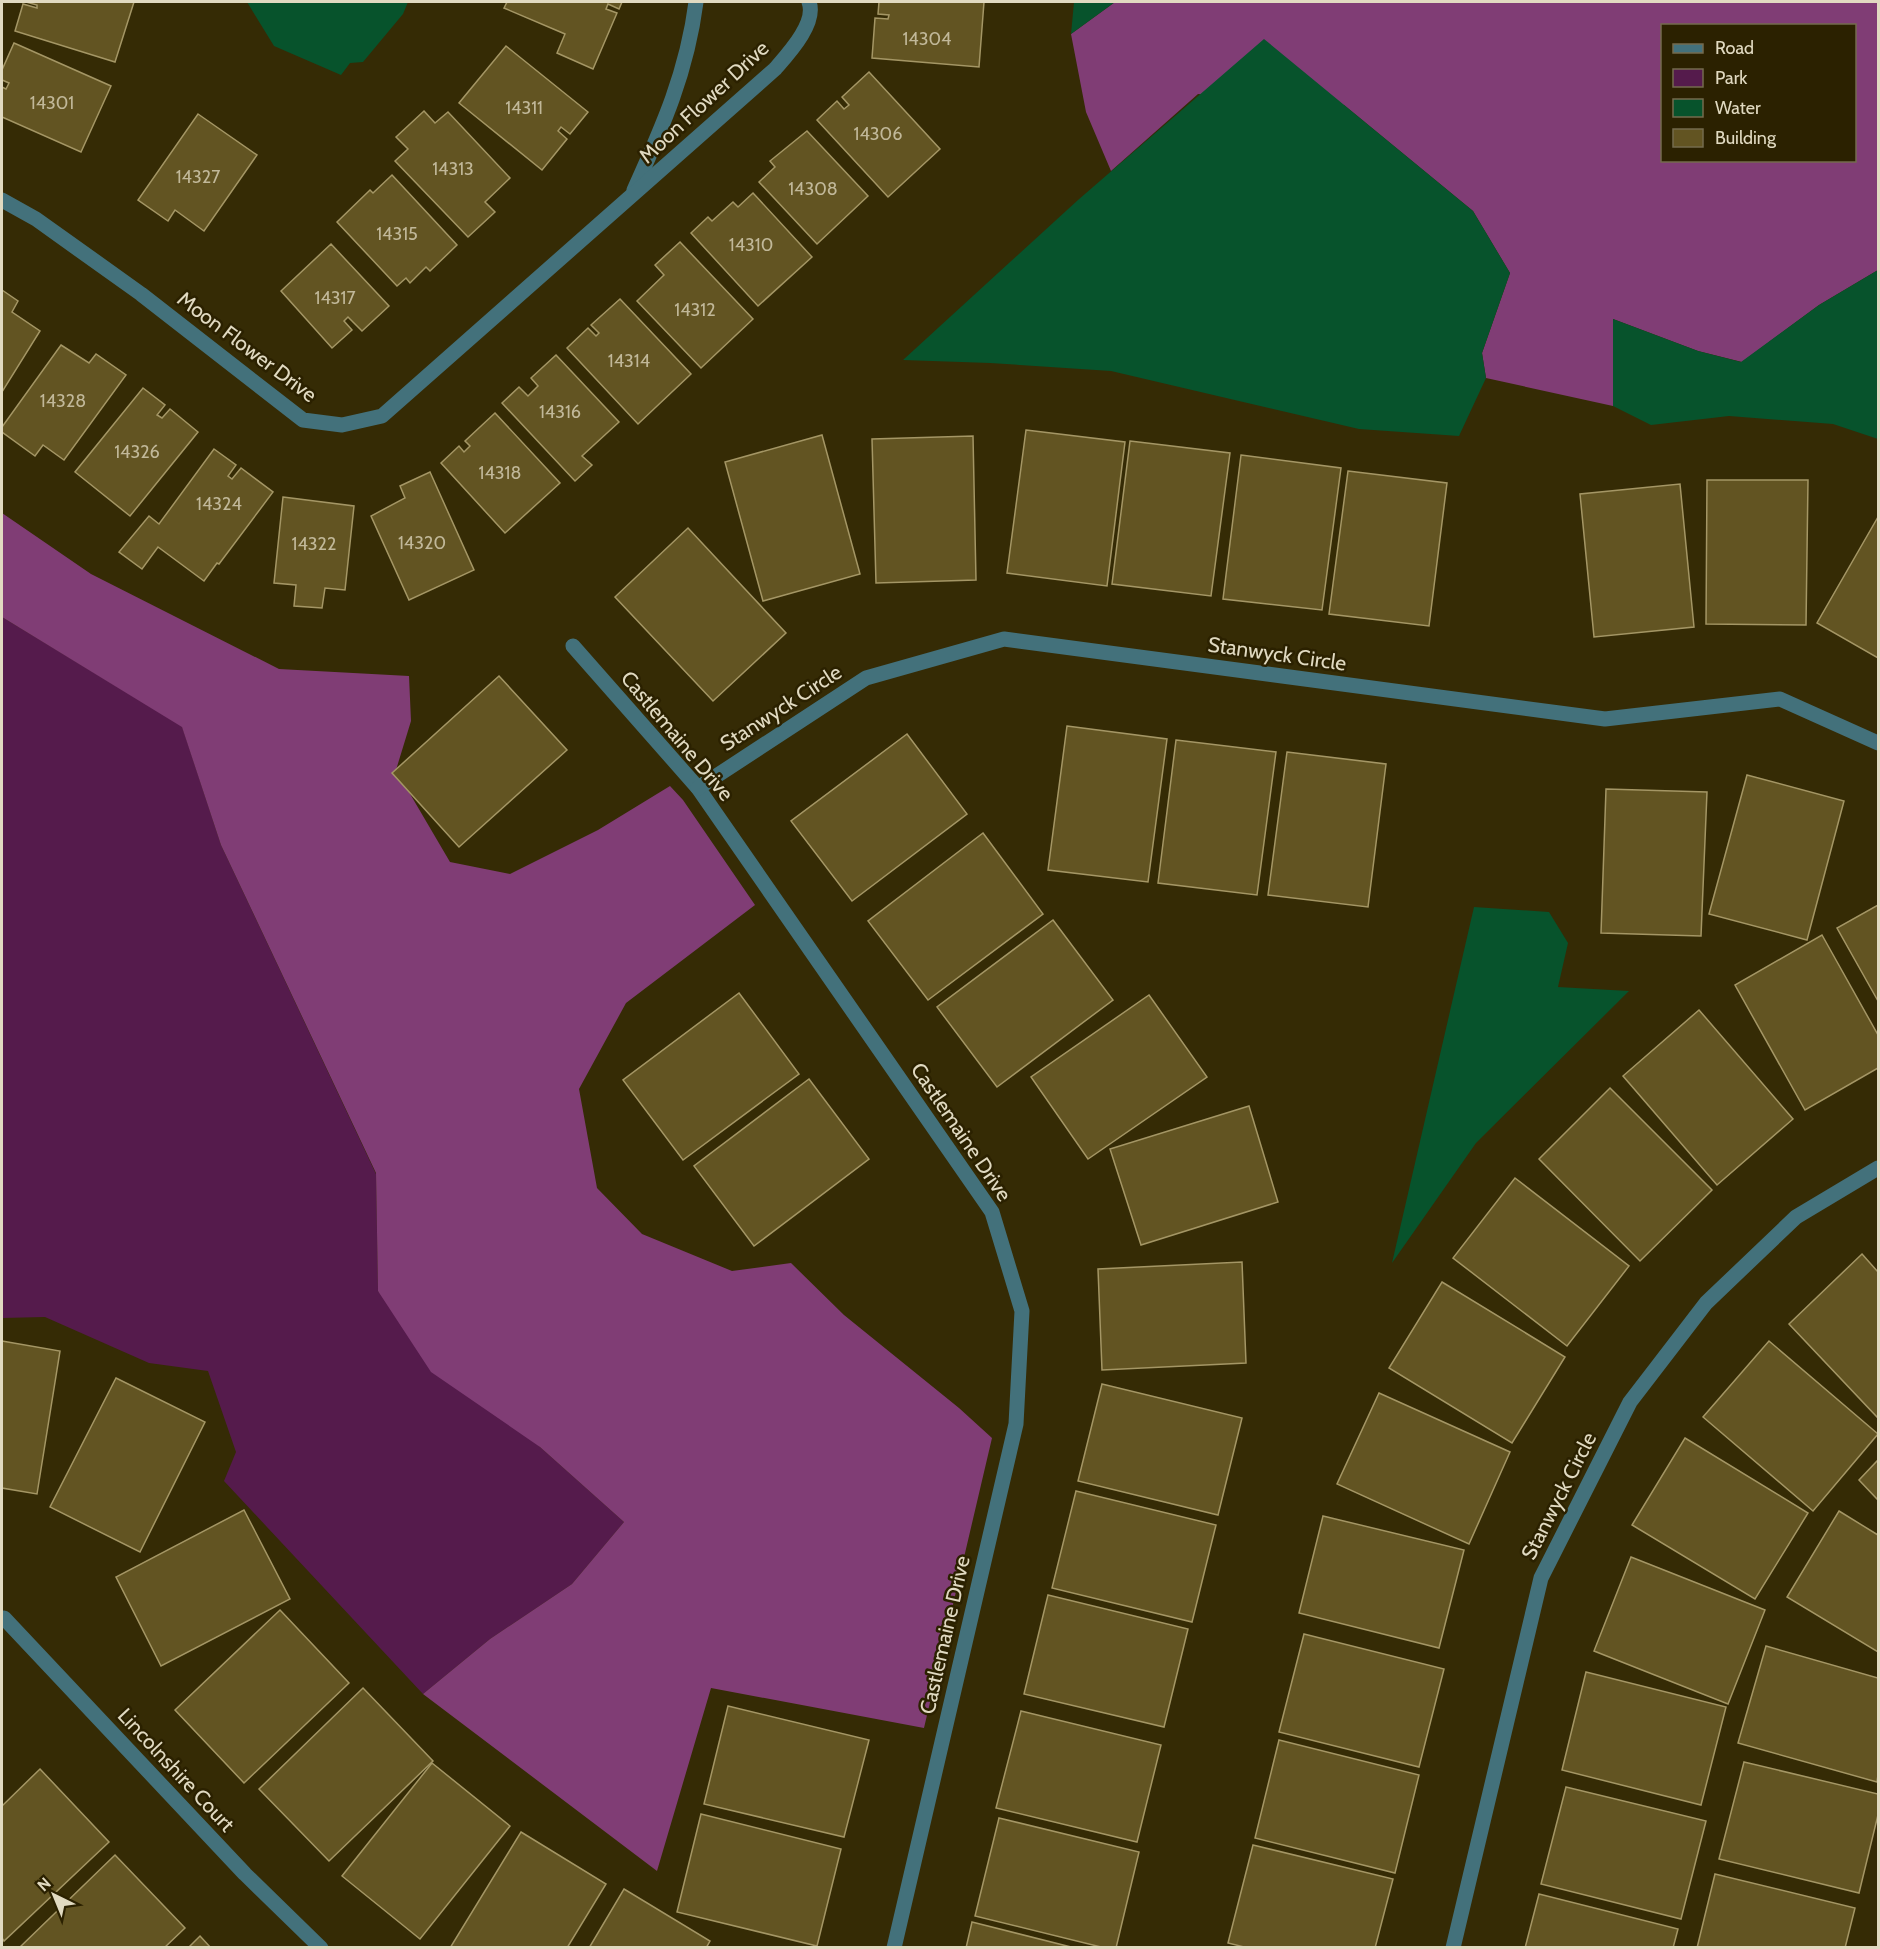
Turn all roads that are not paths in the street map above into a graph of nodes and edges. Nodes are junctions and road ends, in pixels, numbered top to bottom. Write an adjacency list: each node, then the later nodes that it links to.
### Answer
1 (696, 2): 3 (street, Moon Flower Drive)
2 (809, 2): 3 (street, Moon Flower Drive)
3 (632, 196): 4 (street, Moon Flower Drive)
4 (2, 200)
5 (573, 646): 7 (street, Castlemaine Drive)
6 (1878, 743): 7 (street, Stanwyck Circle)
7 (698, 788): 11 (street, Castlemaine Drive)
8 (1878, 1168): 12 (street, Stanwyck Circle)
9 (4, 1617): 10 (street, Lincolnshire Court)
10 (321, 1947)
11 (894, 1947)
12 (1453, 1947)

